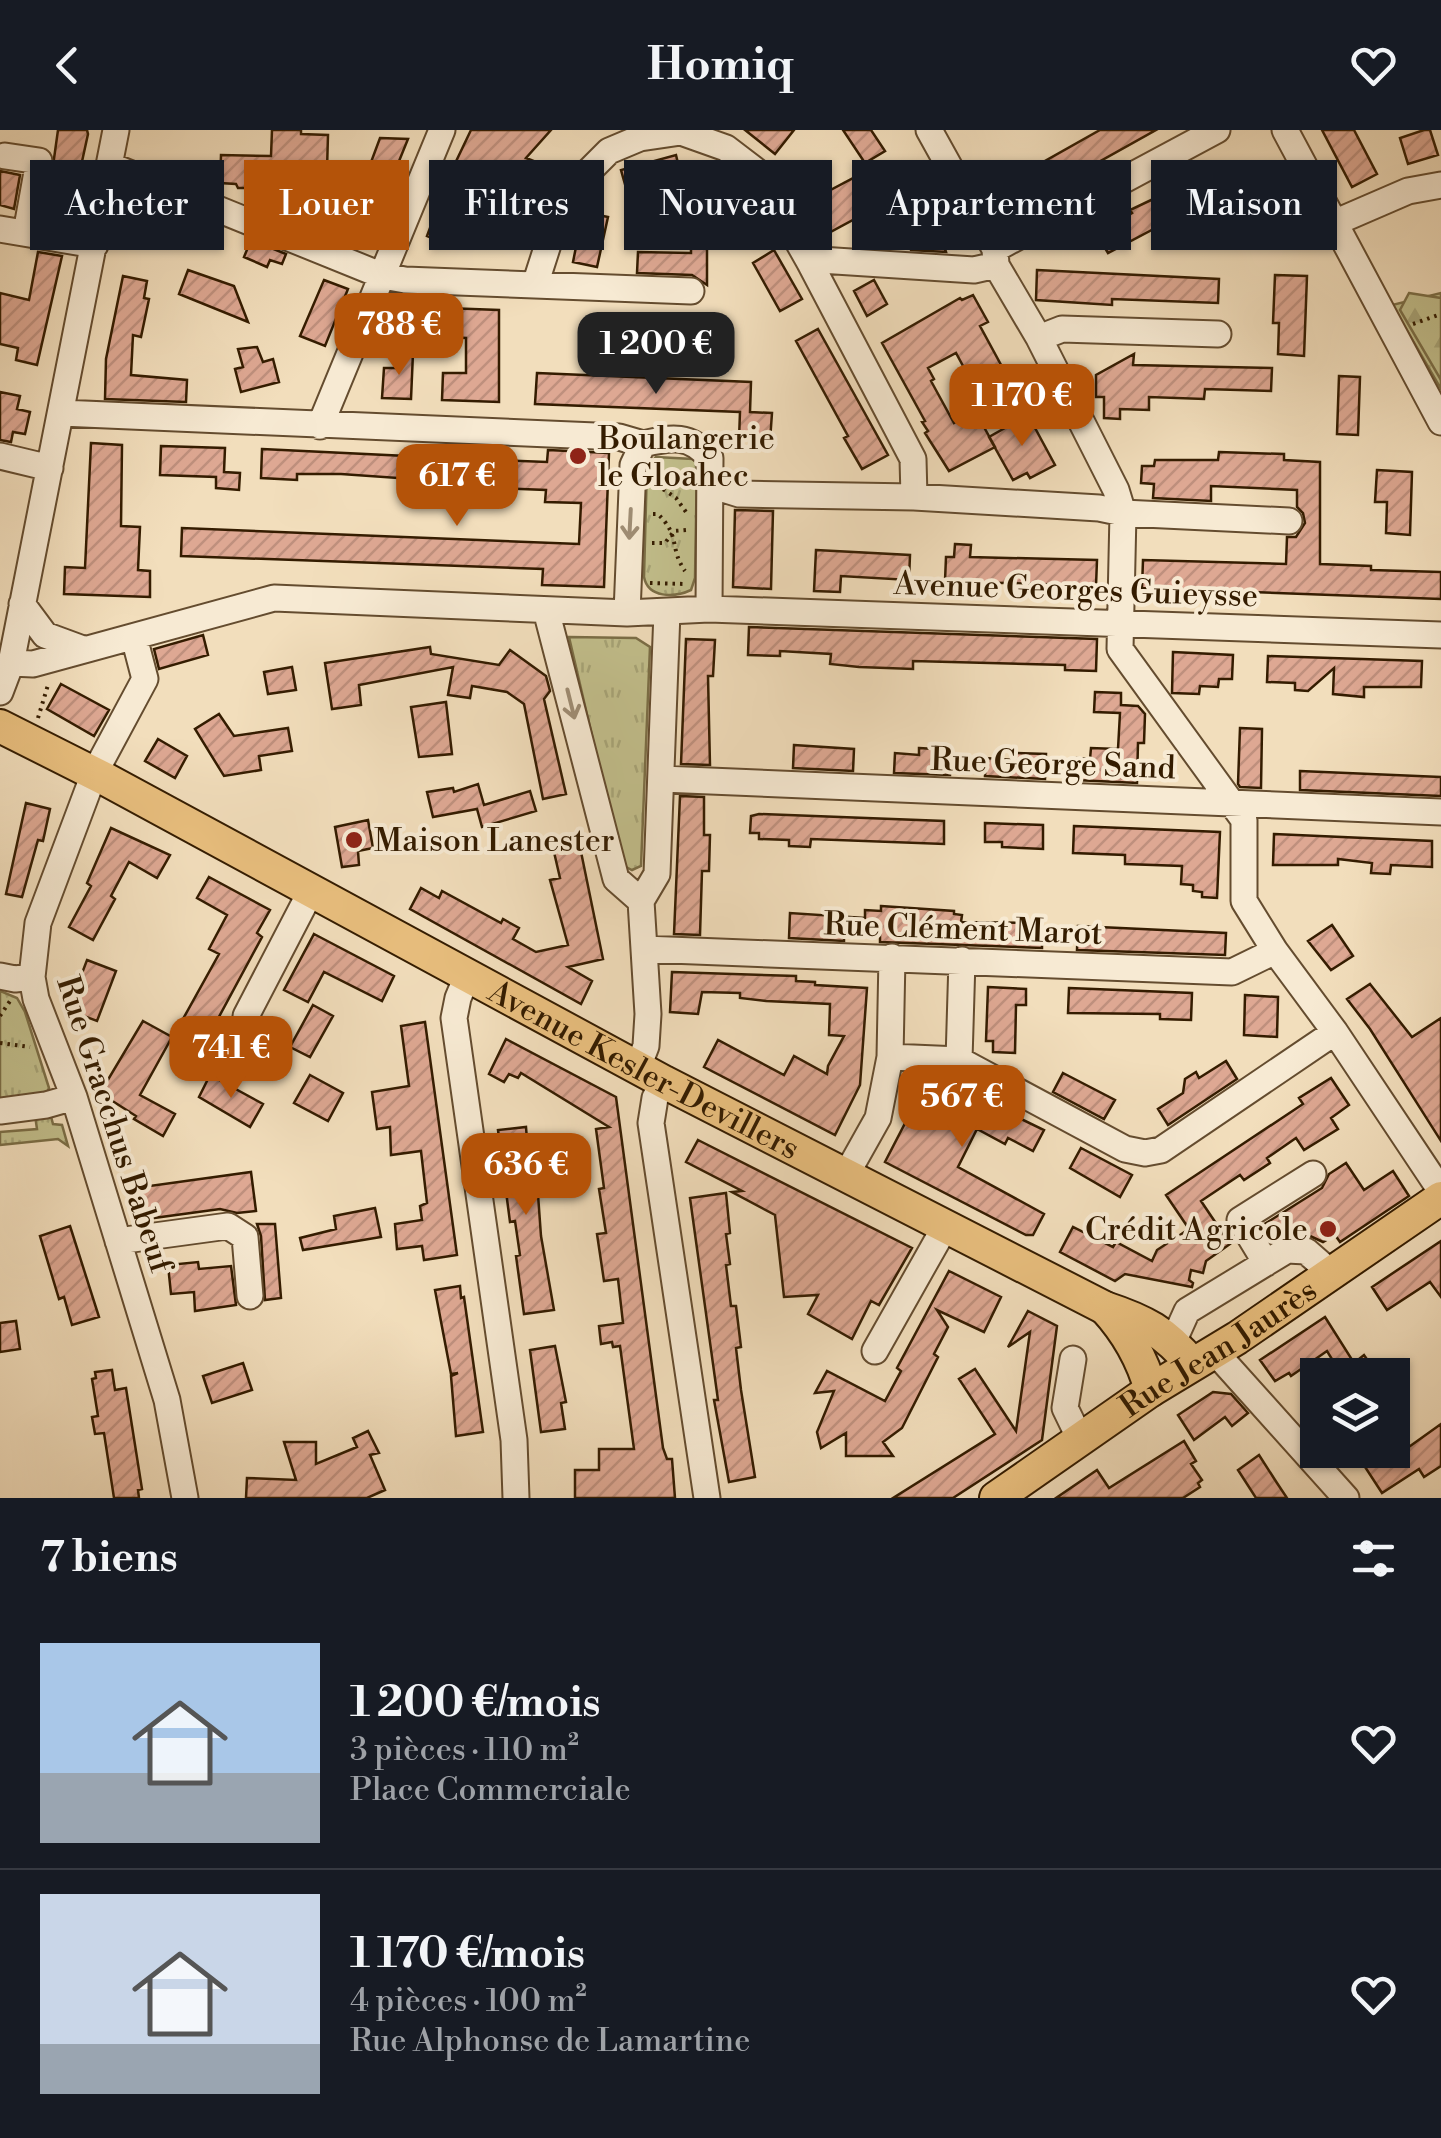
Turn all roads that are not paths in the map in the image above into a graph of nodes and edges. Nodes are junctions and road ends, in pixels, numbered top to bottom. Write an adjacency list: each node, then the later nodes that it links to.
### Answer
1 (116, 130): 7 (street)
2 (442, 130): 19 (street)
3 (929, 130): 17 (street)
4 (1216, 130): 17 (street)
5 (1284, 130): 8 (street)
6 (5, 156): 14 (street)
7 (110, 160)
8 (1300, 160)
9 (1441, 186): 11 (street)
10 (224, 212): 19 (street)
11 (1337, 222)
12 (0, 229): 14 (street)
13 (1337, 229): 25 (street)
14 (26, 233): 15 (street)
15 (30, 234)
16 (94, 250): 24 (street)
17 (996, 257): 18 (street); 23 (street)
18 (810, 263): 20 (street); 31 (street)
19 (383, 276): 20 (street); 26 (street)
20 (535, 285): 21 (street)
21 (691, 291)
22 (1218, 334): 23 (street)
23 (1038, 338): 32 (street)
24 (61, 412): 26 (street); 29 (street)
25 (1441, 422)
26 (320, 426): 27 (street)
27 (643, 444): 30 (street); 38 (street, one-way to 38)
28 (0, 456): 29 (street)
29 (50, 468): 34 (street)
30 (710, 478): 31 (street); 35 (street)
31 (914, 496): 32 (street)
32 (1122, 513): 33 (street); 39 (street)
33 (1288, 522)
34 (22, 604): 42 (street); 43 (street)
35 (710, 608): 37 (street, Avenue Georges Guieysse); 39 (street, Avenue Georges Guieysse)
36 (546, 610): 38 (street, Avenue Georges Guieysse); 41 (street, Avenue Georges Guieysse); 52 (street, one-way to 52)
37 (667, 612): 38 (street, Avenue Georges Guieysse); 48 (street)
38 (627, 613)
39 (1119, 623): 40 (street, Avenue Georges Guieysse); 49 (street)
40 (1441, 635)
41 (134, 637): 42 (street, Avenue Georges Guieysse); 47 (street, Rue Gracchus Babeuf)
42 (83, 649): 43 (street, Avenue Georges Guieysse)
43 (11, 663): 44 (street)
44 (0, 692)
45 (0, 713): 47 (main road, Avenue Kesler-Devillers)
46 (0, 726): 47 (main road, Avenue Kesler-Devillers)
47 (94, 774): 51 (main road, Avenue Kesler-Devillers); 59 (street, Rue Gracchus Babeuf)
48 (662, 778): 49 (street, Rue George Sand); 52 (street)
49 (1230, 802): 50 (street, Rue George Sand); 54 (street)
50 (1441, 812)
51 (311, 891): 57 (main road, Avenue Kesler-Devillers); 61 (street)
52 (641, 901): 53 (street)
53 (644, 949): 55 (street, Rue Clément Marot); 64 (street)
54 (1275, 951): 56 (street, Rue Clément Marot); 60 (street)
55 (892, 957): 56 (street, Rue Clément Marot); 62 (street)
56 (962, 960): 63 (street)
57 (468, 974): 64 (main road, Avenue Kesler-Devillers); 82 (street)
58 (0, 976): 59 (street)
59 (32, 976): 65 (street, Rue Gracchus Babeuf)
60 (1335, 1032): 63 (street); 69 (street)
61 (250, 1053)
62 (890, 1057): 63 (street); 68 (street)
63 (959, 1060)
64 (651, 1074): 68 (main road, Avenue Kesler-Devillers); 83 (street)
65 (74, 1097): 66 (street); 71 (street, Rue Gracchus Babeuf)
66 (0, 1111)
67 (1313, 1174): 72 (street)
68 (846, 1175): 70 (main road, Avenue Kesler-Devillers)
69 (1441, 1195): 73 (main road, Rue Jean Jaurès)
70 (945, 1227): 75 (main road, Avenue Kesler-Devillers); 76 (street)
71 (118, 1241): 74 (street); 81 (street, Rue Gracchus Babeuf)
72 (1266, 1263): 73 (street); 77 (street)
73 (1330, 1272): 77 (main road, Rue Jean Jaurès)
74 (250, 1296)
75 (1105, 1308): 77 (main road, Avenue Kesler-Devillers); 79 (main road)
76 (875, 1351)
77 (1193, 1353): 79 (main road, Rue Jean Jaurès); 85 (street)
78 (1072, 1359): 80 (street)
79 (1151, 1390): 80 (main road, Rue Jean Jaurès)
80 (1080, 1440): 84 (main road, Rue Jean Jaurès)
81 (184, 1498)
82 (516, 1498)
83 (707, 1498)
84 (996, 1498)
85 (1346, 1498)

